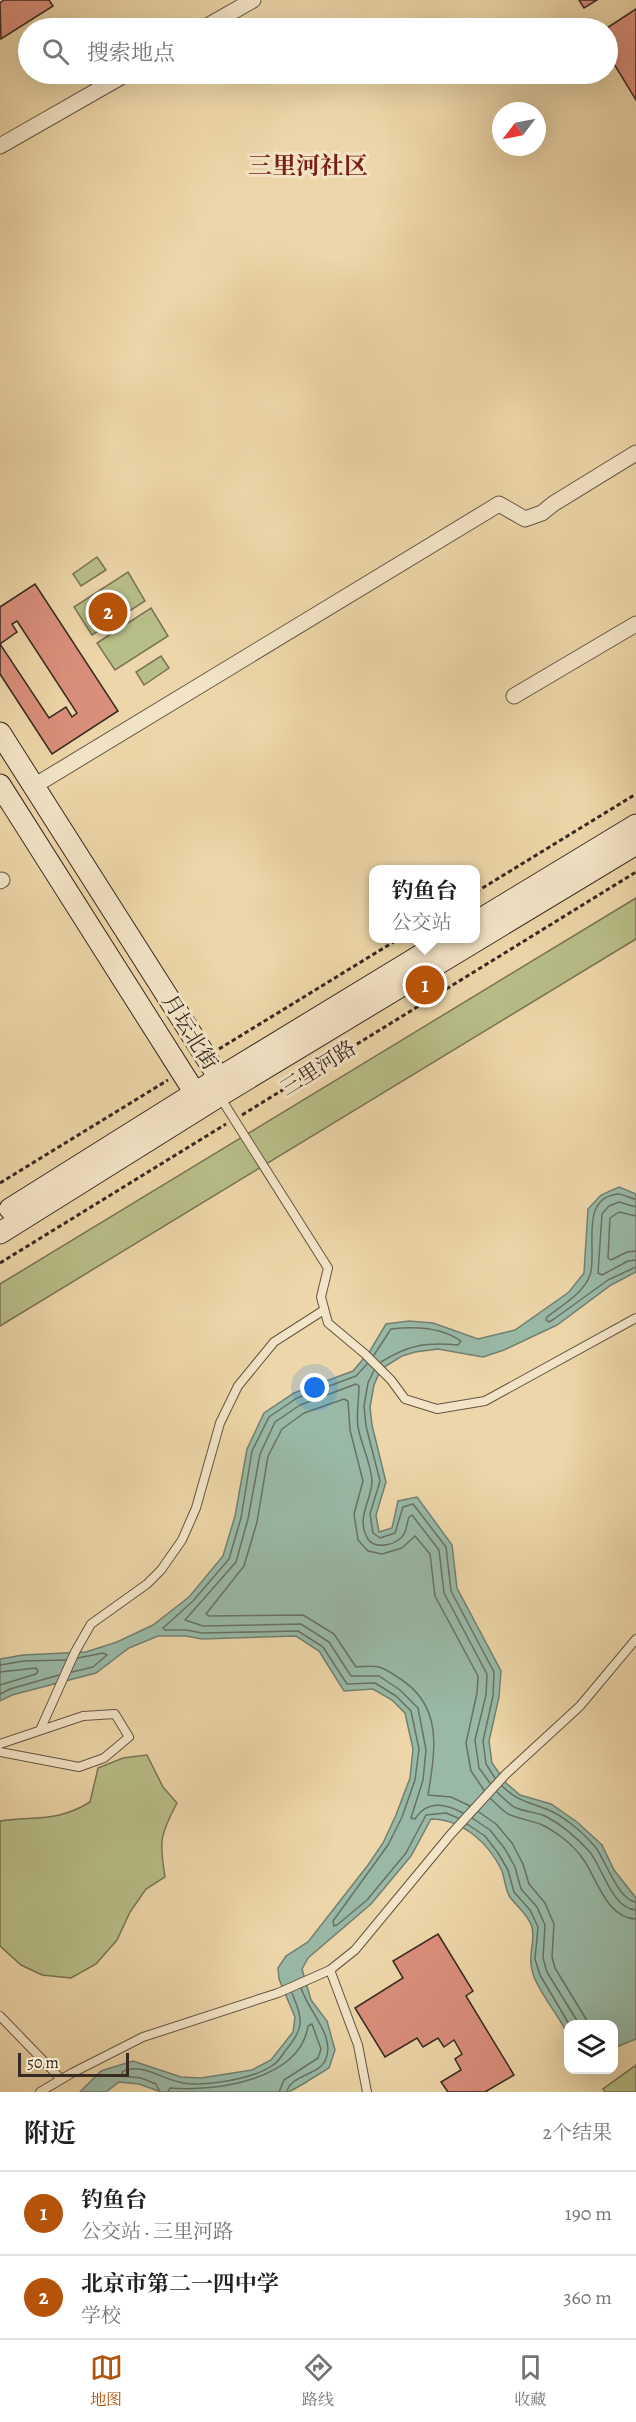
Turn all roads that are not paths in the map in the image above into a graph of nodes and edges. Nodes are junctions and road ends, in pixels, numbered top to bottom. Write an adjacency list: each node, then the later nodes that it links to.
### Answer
1 (253, 0): 2 (street)
2 (222, 18)
3 (108, 84): 4 (street)
4 (0, 146)
5 (636, 453): 10 (street)
6 (636, 624): 7 (street)
7 (514, 696)
8 (0, 733): 10 (main road, 月坛北街)
9 (0, 785): 18 (main road, 月坛北街)
10 (34, 786): 17 (main road, 月坛北街)
11 (636, 825): 13 (main road)
12 (636, 844): 14 (main road, 三里河路)
13 (480, 920)
14 (480, 935)
15 (443, 943): 17 (main road, 三里河路)
16 (466, 943): 17 (main road, 三里河路)
17 (219, 1087): 18 (main road, 三里河路); 20 (main road, 三里河路); 21 (lane)
18 (195, 1093): 19 (main road, 三里河路)
19 (0, 1216)
20 (0, 1233)
21 (324, 1310): 22 (lane); 24 (lane)
22 (636, 1318)
23 (636, 1639): 27 (lane)
24 (41, 1728): 25 (lane); 26 (lane)
25 (0, 1744)
26 (0, 1752)
27 (330, 1970): 29 (lane); 31 (lane)
28 (0, 2016): 29 (lane)
29 (61, 2079): 30 (lane)
30 (40, 2092)
31 (367, 2092)

